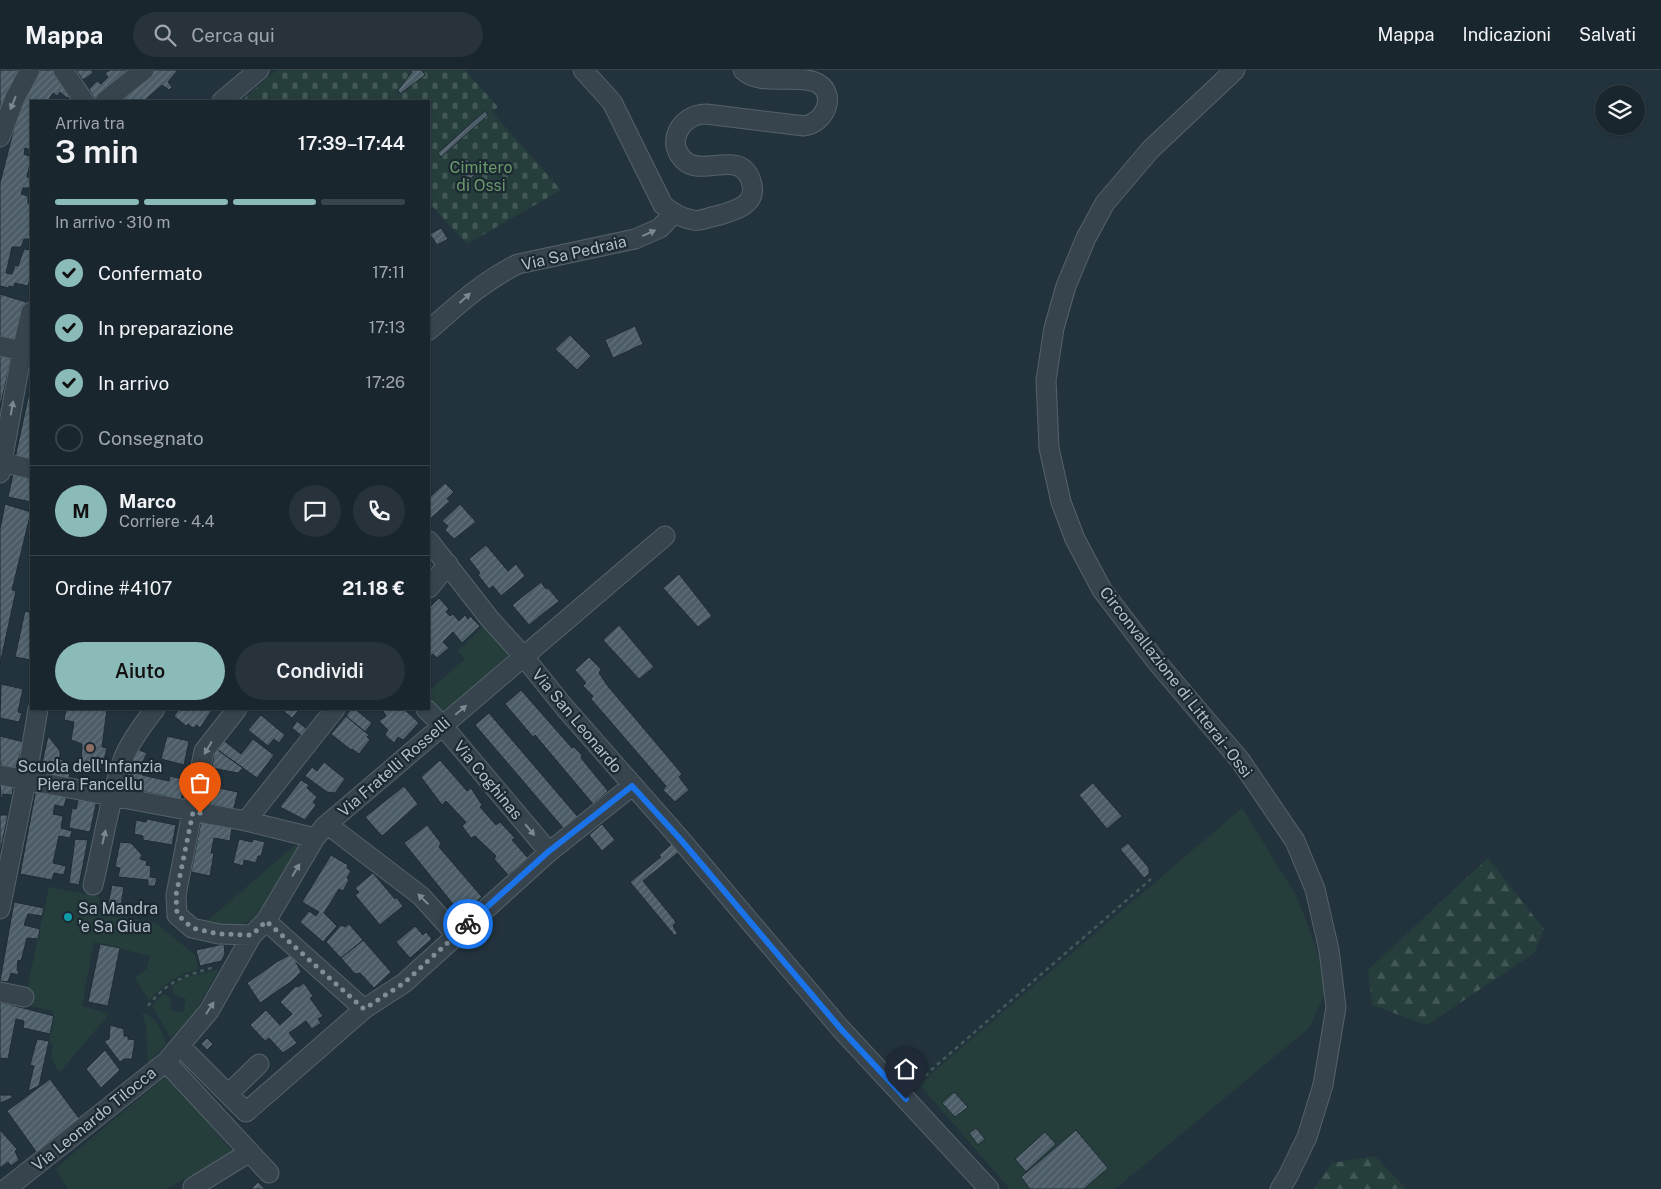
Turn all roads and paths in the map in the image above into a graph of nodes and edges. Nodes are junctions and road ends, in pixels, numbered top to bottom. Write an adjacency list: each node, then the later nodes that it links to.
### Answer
1 (30, 70): 11 (street, one-way to 11)
2 (63, 70): 8 (street)
3 (144, 70): 9 (street)
4 (259, 70): 10 (street)
5 (584, 70): 12 (street)
6 (743, 70): 12 (street)
7 (1235, 70): 59 (street, Circonvallazione di Litterai - Ossi)
8 (83, 100)
9 (106, 100)
10 (223, 100)
11 (0, 137)
12 (673, 214): 14 (street, Via Sa Pedraia, one-way to 12)
13 (30, 316): 16 (street)
14 (430, 329)
15 (0, 346): 16 (street)
16 (22, 351): 17 (street, one-way to 16)
17 (1, 468): 18 (street)
18 (30, 469)
19 (665, 536): 23 (street, Via Fratelli Rosselli)
20 (430, 542): 21 (street, Via San Leonardo)
21 (448, 564): 22 (street); 23 (street, Via San Leonardo)
22 (430, 587)
23 (524, 657): 29 (street, Via Fratelli Rosselli, one-way to 23); 32 (street, Via San Leonardo)
24 (38, 710): 31 (street)
25 (154, 710): 33 (street)
26 (235, 710): 34 (street, one-way to 34)
27 (334, 710): 35 (street)
28 (427, 710): 29 (street, Via Coghinas)
29 (442, 725): 36 (street, Via Fratelli Rosselli); 37 (street, Via Coghinas, one-way to 37)
30 (0, 775): 31 (street)
31 (26, 781): 33 (street); 40 (street)
32 (632, 786): 37 (street); 53 (street, Via San Leonardo)
33 (113, 796): 34 (street); 39 (street, one-way to 33)
34 (193, 812): 35 (street); 42 (street)
35 (246, 821): 36 (street)
36 (320, 832): 41 (street, Via Fratelli Rosselli, one-way to 36); 43 (street, one-way to 36)
37 (548, 852): 43 (street)
38 (1152, 880): 53 (path)
39 (93, 885)
40 (0, 909)
41 (266, 921): 42 (street, Via Fratelli Rosselli); 48 (street)
42 (252, 935): 44 (street, Via Fratelli Rosselli)
43 (456, 935): 48 (street)
44 (234, 966): 47 (path); 49 (street, Via Fratelli Rosselli, one-way to 44)
45 (0, 992): 46 (street)
46 (24, 997)
47 (148, 1006)
48 (364, 1009): 52 (street)
49 (180, 1046): 50 (street, Via Leonardo Tilocca); 52 (street)
50 (166, 1062): 54 (street); 57 (street, Via Leonardo Tilocca)
51 (259, 1064): 52 (street)
52 (228, 1094)
53 (906, 1099): 58 (street, Via San Leonardo)
54 (250, 1152): 55 (street); 56 (street)
55 (269, 1173)
56 (193, 1187)
57 (6, 1189)
58 (989, 1189)
59 (1280, 1189)

